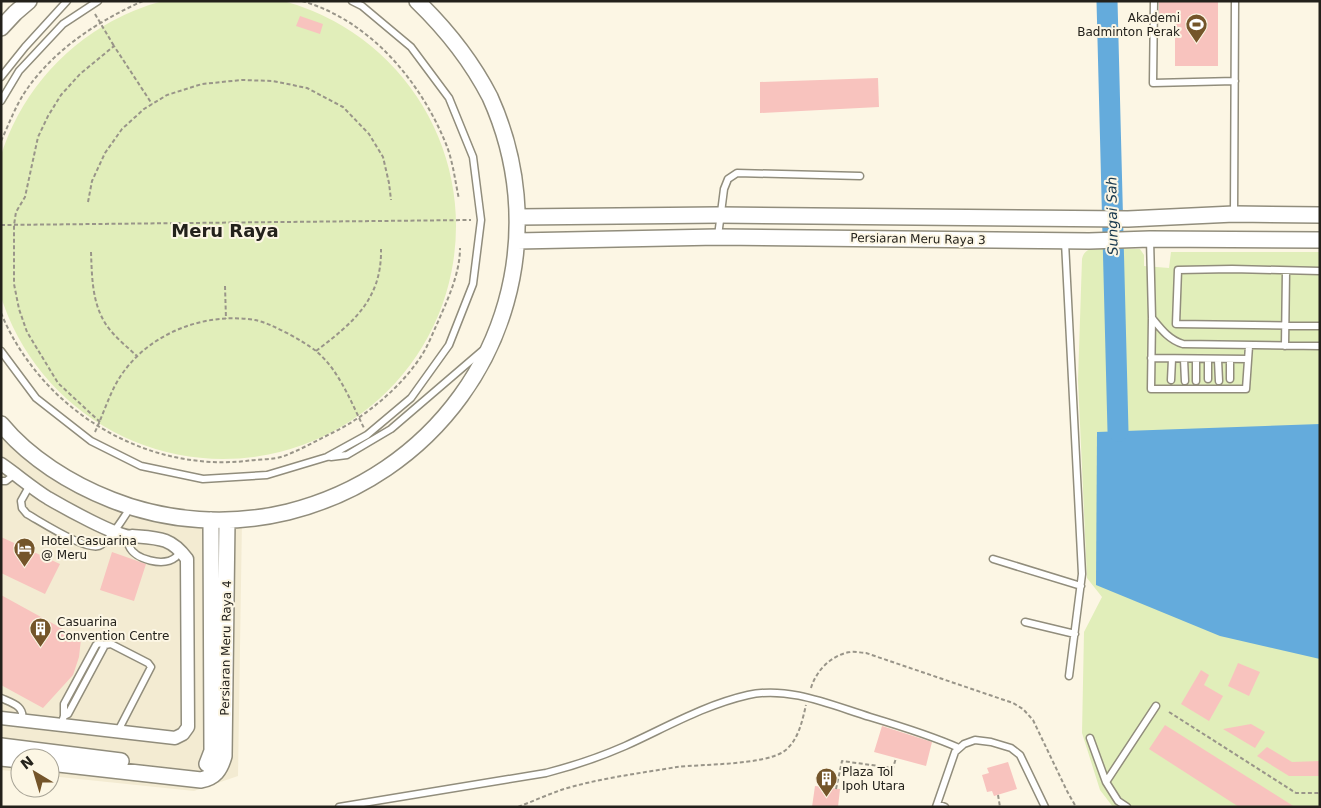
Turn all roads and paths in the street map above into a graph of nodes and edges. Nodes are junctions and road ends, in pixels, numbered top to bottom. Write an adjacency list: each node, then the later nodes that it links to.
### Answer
1 (29, 1): 12 (street)
2 (66, 1): 14 (lane)
3 (98, 1): 10 (lane)
4 (143, 1): 11 (path)
5 (302, 1): 20 (path)
6 (352, 1): 27 (lane)
7 (417, 1): 26 (street)
8 (1154, 1): 15 (lane)
9 (1235, 1): 15 (lane)
10 (89, 6): 11 (path); 16 (lane)
11 (101, 22): 13 (path); 18 (path)
12 (1, 28)
13 (114, 46): 17 (path); 29 (path)
14 (1, 78)
15 (1235, 82): 23 (lane)
16 (1, 101)
17 (152, 104): 21 (path); 22 (path)
18 (1, 141)
19 (860, 176): 24 (lane)
20 (459, 199)
21 (391, 200)
22 (88, 202)
23 (1234, 214): 24 (street, Persiaran Meru Raya 3); 25 (street, Persiaran Meru Raya 3)
24 (720, 215): 26 (street, Persiaran Meru Raya 3); 30 (lane)
25 (1320, 215)
26 (518, 217): 34 (street)
27 (481, 220): 29 (path); 71 (lane)
28 (1, 225): 29 (path)
29 (14, 225): 68 (path)
30 (718, 237): 32 (street, Persiaran Meru Raya 3); 34 (street, Persiaran Meru Raya 3)
31 (1150, 239): 32 (street, Persiaran Meru Raya 3); 33 (street, Persiaran Meru Raya 3); 42 (lane)
32 (1064, 240): 85 (lane)
33 (1320, 240)
34 (517, 242): 46 (street)
35 (460, 248): 67 (path)
36 (381, 249): 51 (path)
37 (91, 252): 52 (path)
38 (1286, 271): 39 (lane); 44 (lane); 44 (lane)
39 (1320, 271)
40 (225, 286): 43 (path)
41 (1, 314): 69 (path)
42 (1152, 318): 47 (lane); 53 (lane)
43 (226, 319): 51 (path); 52 (path)
44 (1285, 326): 45 (lane); 48 (lane)
45 (1320, 326)
46 (492, 342): 73 (lane); 80 (street)
47 (1249, 346): 48 (lane); 57 (lane)
48 (1284, 346): 49 (lane)
49 (1320, 346)
50 (1, 351): 72 (lane)
51 (316, 351): 67 (path)
52 (138, 356): 68 (path)
53 (1151, 358): 54 (lane); 57 (lane)
54 (1172, 359): 55 (lane); 62 (lane)
55 (1184, 359): 56 (lane); 63 (lane)
56 (1196, 359): 58 (lane); 65 (lane)
57 (1248, 359): 60 (lane)
58 (1208, 360): 59 (lane); 61 (lane)
59 (1218, 360): 60 (lane); 66 (lane)
60 (1230, 360): 64 (lane)
61 (1208, 379)
62 (1171, 380)
63 (1185, 380)
64 (1230, 380)
65 (1196, 381)
66 (1218, 381)
67 (359, 418): 69 (path); 71 (path)
68 (100, 422): 69 (path)
69 (98, 427): 72 (path)
70 (3, 429): 78 (street)
71 (367, 435): 73 (lane)
72 (91, 441): 73 (lane)
73 (328, 457)
74 (1, 464): 75 (street)
75 (15, 474): 76 (lane); 77 (street)
76 (1, 481)
77 (30, 486): 81 (street); 81 (lane)
78 (130, 508): 79 (street); 81 (lane)
79 (210, 520): 80 (street); 102 (street, Persiaran Meru Raya 4)
80 (227, 520): 102 (street, Persiaran Meru Raya 4)
81 (113, 532): 82 (street)
82 (128, 538): 83 (street); 83 (lane)
83 (180, 550): 96 (street)
84 (993, 559): 85 (lane)
85 (1081, 586): 87 (lane)
86 (1025, 622): 87 (lane)
87 (1075, 634): 88 (lane)
88 (1068, 676)
89 (1, 698): 94 (lane)
90 (808, 698): 99 (lane); 108 (lane); 109 (path); 113 (path)
91 (1156, 706): 103 (lane)
92 (1168, 712): 105 (path)
93 (1, 718): 94 (street)
94 (22, 720): 95 (street)
95 (62, 720): 96 (street); 96 (lane)
96 (118, 731)
97 (1090, 738): 103 (lane)
98 (1, 746): 102 (street)
99 (959, 748): 107 (lane); 112 (lane)
100 (896, 758): 104 (path)
101 (60, 764): 102 (street)
102 (212, 769)
103 (1106, 782): 114 (lane)
104 (836, 789)
105 (1320, 793)
106 (998, 795): 111 (path)
107 (937, 805): 110 (lane)
108 (339, 807)
109 (518, 807)
110 (945, 807)
111 (1000, 807)
112 (1045, 807)
113 (1076, 807)
114 (1127, 807)

